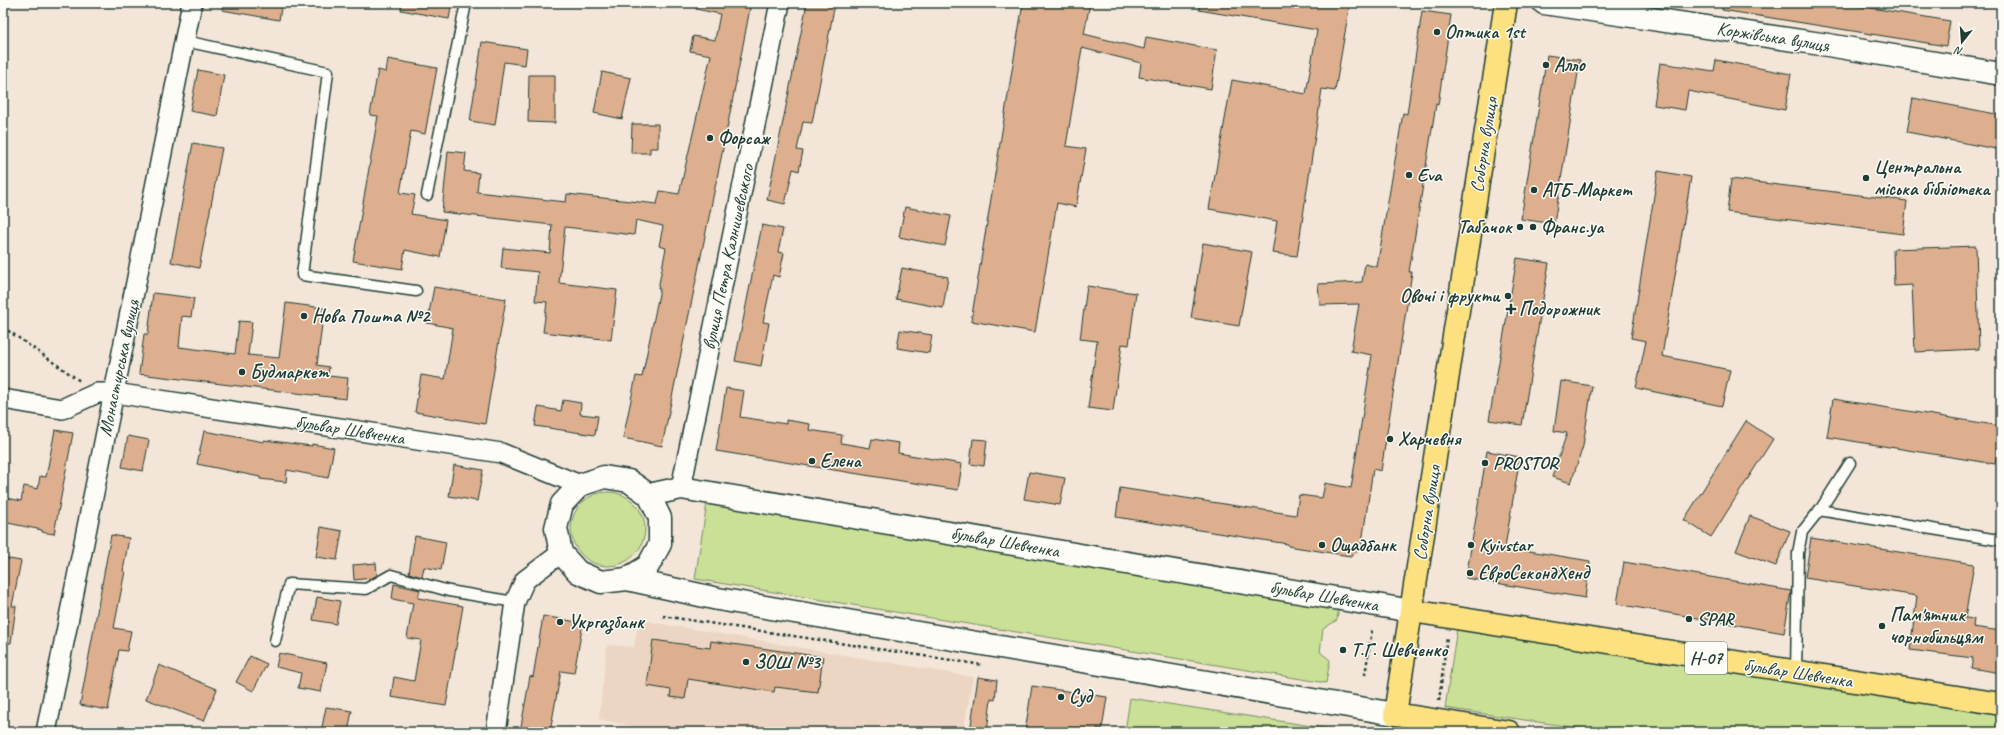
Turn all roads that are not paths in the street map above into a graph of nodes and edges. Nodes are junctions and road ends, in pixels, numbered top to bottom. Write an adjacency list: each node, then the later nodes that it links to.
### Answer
1 (192, 3): 6 (street, Монастирська вулиця)
2 (466, 3): 8 (lane)
3 (780, 3): 14 (street, вулиця Петра Калнишевського)
4 (1506, 3): 21 (main road, Соборна вулиця)
5 (1544, 3): 7 (main road, Коржівська вулиця)
6 (185, 41): 9 (lane); 10 (street, Монастирська вулиця)
7 (2001, 74)
8 (427, 195)
9 (416, 291)
10 (106, 393): 11 (street); 13 (street, бульвар Шевченка); 26 (street, Монастирська вулиця)
11 (3, 399)
12 (1850, 463): 16 (lane)
13 (580, 485): 15 (main road); 18 (main road)
14 (681, 488): 15 (main road, бульвар Шевченка); 21 (main road, бульвар Шевченка)
15 (649, 495): 19 (main road)
16 (1820, 510): 17 (lane); 23 (lane)
17 (1998, 540)
18 (561, 553): 19 (main road); 20 (street)
19 (626, 579): 25 (main road)
20 (515, 602): 22 (lane); 27 (street)
21 (1412, 611): 23 (main road, бульвар Шевченка / Н-07); 25 (main road, Соборна вулиця)
22 (275, 641)
23 (1796, 673): 24 (main road, бульвар Шевченка / Н-07)
24 (2001, 704)
25 (1394, 714): 28 (main road)
26 (46, 732)
27 (496, 732)
28 (1509, 732)

